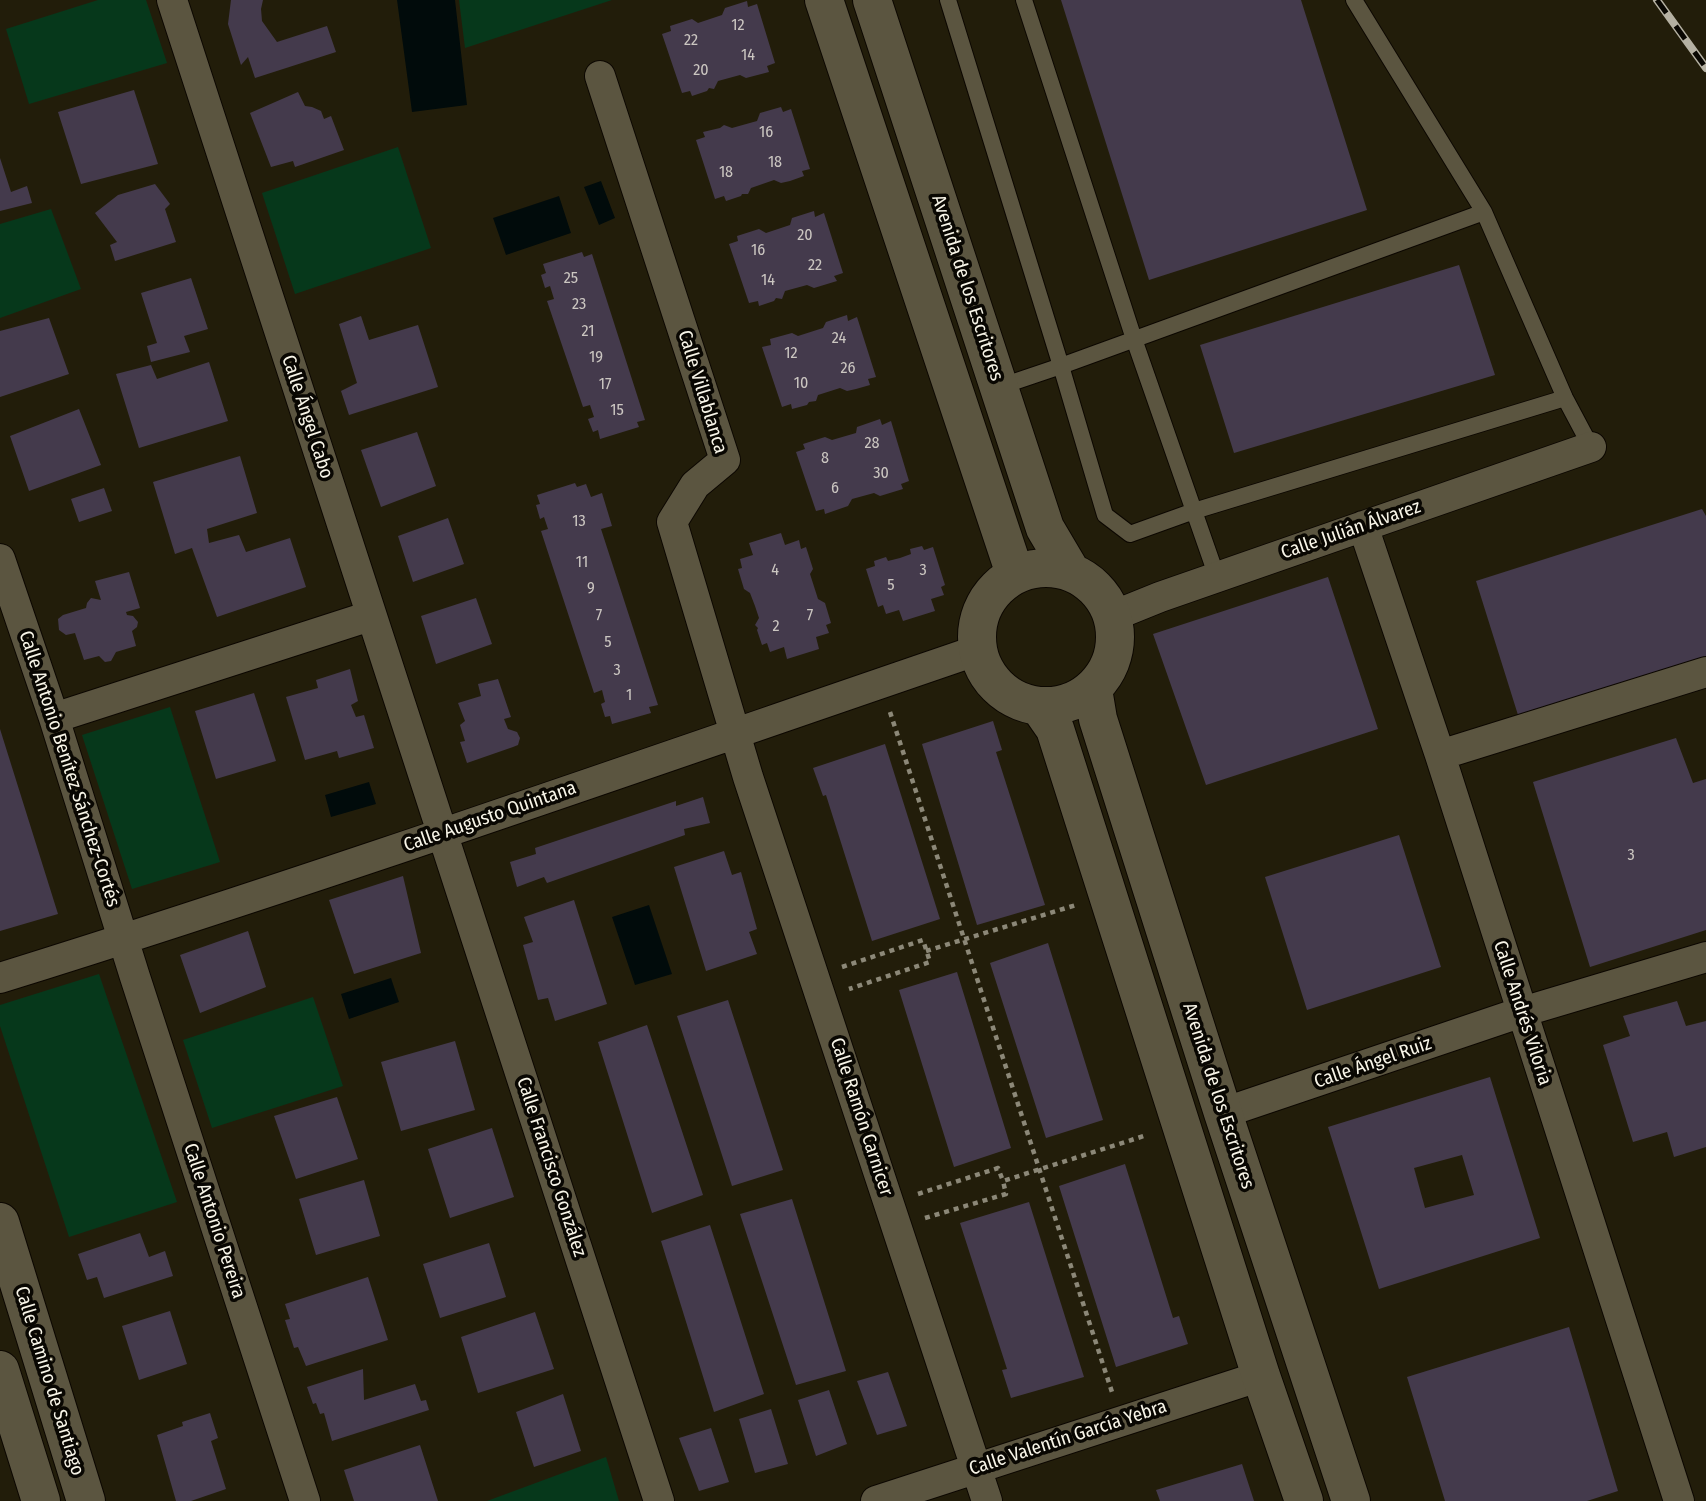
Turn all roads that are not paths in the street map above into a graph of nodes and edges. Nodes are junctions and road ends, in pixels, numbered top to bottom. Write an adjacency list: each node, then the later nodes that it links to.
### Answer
1 (172, 0): 20 (street, Calle Ángel Cabo)
2 (824, 0): 18 (street)
3 (872, 0): 11 (street, Avenida de los Escritores)
4 (948, 0): 10 (lane)
5 (1024, 0): 9 (lane)
6 (1354, 0): 8 (lane)
7 (600, 76): 27 (street, Calle Villablanca)
8 (1484, 212): 9 (lane); 12 (lane)
9 (1134, 339): 10 (lane); 14 (lane)
10 (1061, 366): 11 (lane); 14 (lane)
11 (999, 387): 17 (street, Avenida de los Escritores)
12 (1564, 398): 13 (lane); 14 (lane)
13 (1591, 447): 15 (street, Calle Julián Álvarez)
14 (1194, 511): 19 (lane)
15 (1363, 526): 19 (street, Calle Julián Álvarez); 28 (street, Calle Andrés Viloria)
16 (0, 559): 26 (street, Calle Antonio Benítez Sánchez-Cortés)
17 (1071, 572): 18 (street); 21 (street)
18 (1015, 575): 22 (street)
19 (1217, 577): 21 (street, Calle Julián Álvarez)
20 (370, 615): 26 (street); 29 (street, Calle Ángel Cabo)
21 (1112, 616): 24 (street)
22 (978, 650): 25 (street); 27 (street, Calle Augusto Quintana)
23 (1706, 672): 28 (street)
24 (1093, 688): 25 (street); 34 (street, Avenida de los Escritores)
25 (1039, 706): 37 (street)
26 (54, 718): 30 (street, Calle Antonio Benítez Sánchez-Cortés)
27 (734, 733): 29 (street, Calle Augusto Quintana); 38 (street, Calle Ramón Carnicer)
28 (1440, 755): 33 (street, Calle Andrés Viloria)
29 (443, 834): 30 (street, Calle Augusto Quintana); 42 (street, Calle Francisco González)
30 (124, 940): 32 (street, Calle Augusto Quintana); 41 (street, Calle Antonio Pereira)
31 (1706, 957): 33 (street, Calle Ángel Ruiz)
32 (0, 978)
33 (1522, 1012): 34 (street, Calle Ángel Ruiz); 47 (street, Calle Andrés Viloria)
34 (1223, 1113): 46 (street, Avenida de los Escritores)
35 (0, 1222): 40 (street, Calle Camino de Santiago)
36 (0, 1370): 39 (street)
37 (1262, 1376): 38 (street, Calle Valentín García Yebra); 45 (street)
38 (976, 1467): 43 (street, Calle Valentín García Yebra); 44 (street, Calle Ramón Carnicer)
39 (41, 1501)
40 (86, 1501)
41 (305, 1501)
42 (659, 1501)
43 (876, 1501)
44 (987, 1501)
45 (1304, 1501)
46 (1351, 1501)
47 (1679, 1501)

